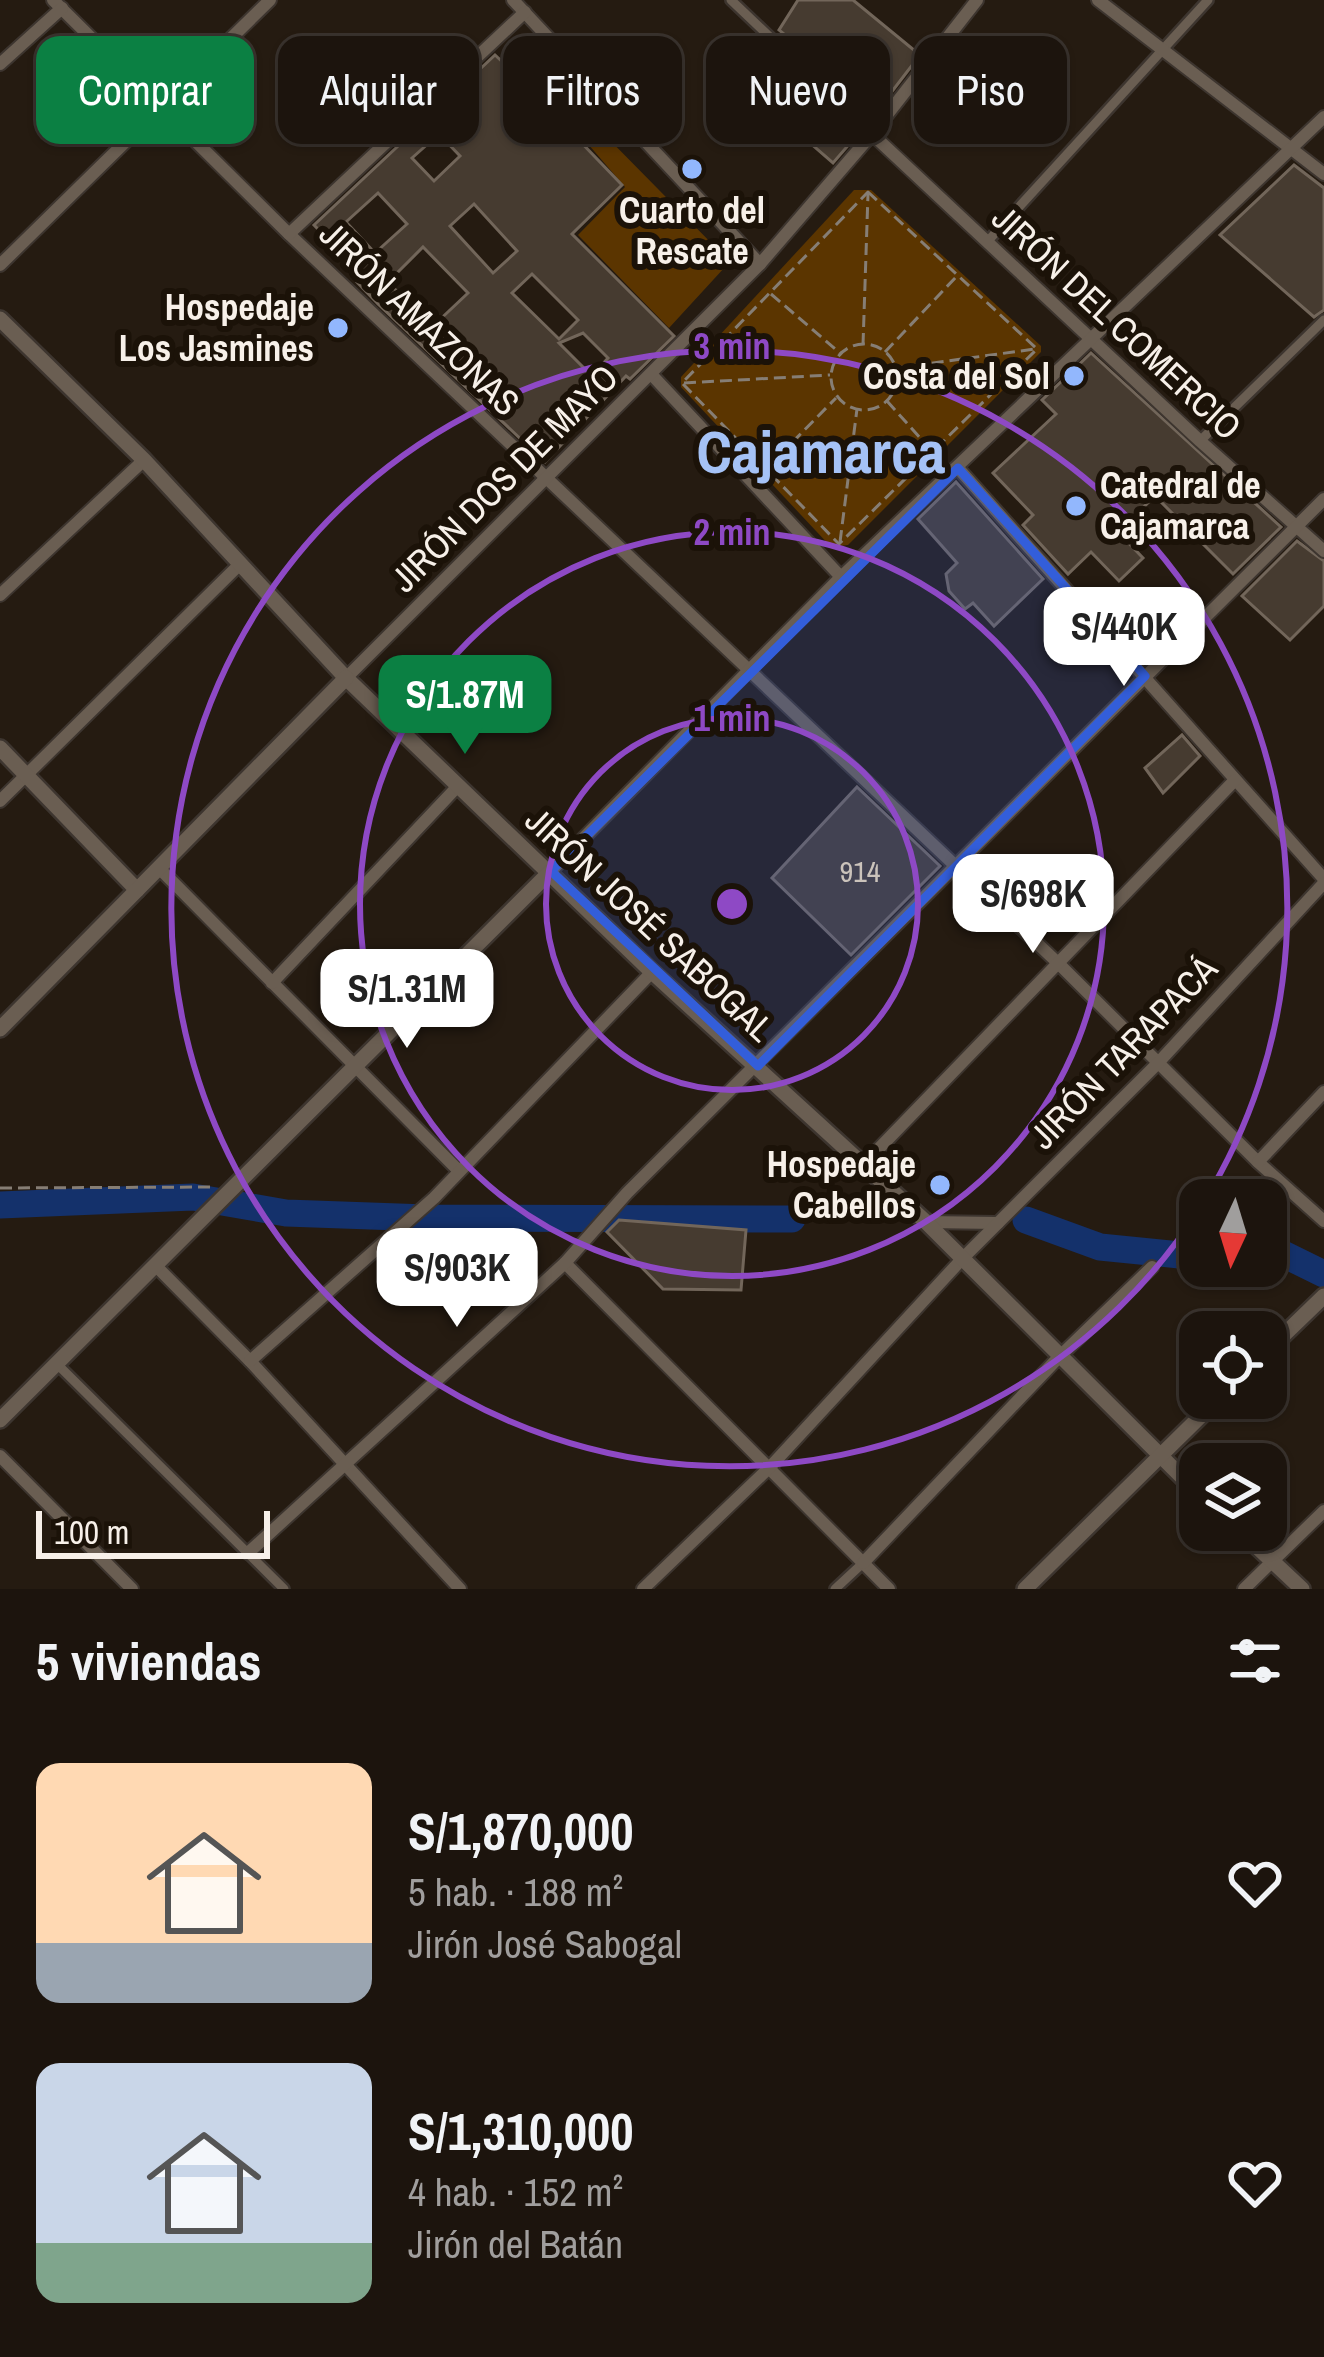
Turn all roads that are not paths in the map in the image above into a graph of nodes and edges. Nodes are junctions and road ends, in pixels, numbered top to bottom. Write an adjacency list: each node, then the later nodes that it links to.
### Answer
1 (271, 0): 11 (street)
2 (514, 0): 9 (street)
3 (536, 0): 9 (street)
4 (731, 0): 12 (street)
5 (977, 0): 15 (street, JIRÓN DOS DE MAYO)
6 (1097, 0): 13 (street)
7 (1208, 0): 13 (street)
8 (57, 4): 10 (street, JIRÓN AMAZONAS); 14 (street)
9 (525, 12): 23 (street); 25 (street)
10 (89, 36)
11 (235, 36)
12 (769, 36)
13 (1165, 50): 21 (street); 24 (street)
14 (0, 64)
15 (890, 111)
16 (1324, 117): 21 (street)
17 (125, 144): 26 (street)
18 (197, 144): 23 (street, JIRÓN AMAZONAS)
19 (863, 144): 25 (street, JIRÓN DOS DE MAYO)
20 (883, 144): 24 (street, JIRÓN DEL COMERCIO)
21 (1291, 148): 22 (street); 29 (street)
22 (1324, 174)
23 (289, 234): 34 (street, JIRÓN AMAZONAS)
24 (987, 242): 29 (street, JIRÓN DEL COMERCIO)
25 (760, 264): 30 (street, JIRÓN DOS DE MAYO)
26 (0, 265)
27 (0, 319): 32 (street, JIRÓN JOSÉ SABOGAL)
28 (1324, 320): 31 (street)
29 (1091, 340): 31 (street, JIRÓN DEL COMERCIO); 33 (street)
30 (651, 374): 34 (street, JIRÓN DOS DE MAYO); 39 (street)
31 (1200, 441): 36 (street, JIRÓN DEL COMERCIO)
32 (144, 460): 38 (street, JIRÓN JOSÉ SABOGAL); 40 (street)
33 (958, 468): 39 (street); 42 (street)
34 (543, 477): 41 (street, JIRÓN AMAZONAS); 43 (street, JIRÓN DOS DE MAYO)
35 (1324, 499): 36 (street)
36 (1297, 525): 37 (street, JIRÓN DEL COMERCIO); 42 (street)
37 (1324, 550)
38 (241, 563): 43 (street, JIRÓN JOSÉ SABOGAL); 45 (street)
39 (841, 577): 41 (street)
40 (0, 595)
41 (751, 670): 50 (street, JIRÓN AMAZONAS); 51 (street)
42 (1145, 676): 46 (street); 50 (street)
43 (346, 678): 47 (street, JIRÓN JOSÉ SABOGAL); 49 (street, JIRÓN DOS DE MAYO)
44 (0, 748): 45 (street)
45 (26, 775): 48 (street); 53 (street)
46 (1235, 780): 52 (street); 54 (street)
47 (458, 786): 51 (street, JIRÓN JOSÉ SABOGAL); 56 (street)
48 (0, 801)
49 (159, 868): 53 (street, JIRÓN DOS DE MAYO); 56 (street)
50 (957, 868): 54 (street, JIRÓN AMAZONAS); 60 (street)
51 (550, 871): 55 (street, JIRÓN JOSÉ SABOGAL); 59 (street)
52 (1324, 881): 58 (street, JIRÓN TARAPACÁ)
53 (137, 890): 57 (street, JIRÓN DOS DE MAYO)
54 (1059, 964): 58 (street, JIRÓN AMAZONAS); 63 (street)
55 (652, 972): 60 (street, JIRÓN JOSÉ SABOGAL); 64 (street)
56 (272, 982): 59 (street)
57 (0, 1029)
58 (1158, 1063): 62 (street, JIRÓN AMAZONAS); 67 (street, JIRÓN TARAPACÁ)
59 (354, 1066): 64 (street); 70 (street)
60 (758, 1066): 63 (street, JIRÓN JOSÉ SABOGAL); 69 (street)
61 (1324, 1092): 62 (street)
62 (1258, 1162): 65 (street, JIRÓN AMAZONAS)
63 (863, 1165): 66 (street, JIRÓN JOSÉ SABOGAL)
64 (458, 1170): 75 (street)
65 (1324, 1221)
66 (926, 1222): 67 (street); 68 (street, JIRÓN JOSÉ SABOGAL)
67 (998, 1223): 68 (street, JIRÓN TARAPACÁ)
68 (962, 1259): 74 (street, JIRÓN JOSÉ SABOGAL); 82 (street, JIRÓN TARAPACÁ)
69 (566, 1263): 81 (street); 82 (street)
70 (154, 1265): 75 (street); 76 (street)
71 (1152, 1267): 74 (street)
72 (1324, 1296): 73 (street)
73 (1287, 1332)
74 (1058, 1357): 80 (street, JIRÓN JOSÉ SABOGAL); 88 (street)
75 (250, 1361): 81 (street)
76 (57, 1364): 78 (street); 86 (street)
77 (1197, 1419): 80 (street)
78 (0, 1420)
79 (0, 1456): 89 (street)
80 (1158, 1457): 83 (street, JIRÓN JOSÉ SABOGAL); 96 (street)
81 (345, 1463): 86 (street); 92 (street)
82 (770, 1466): 88 (street); 93 (street, JIRÓN TARAPACÁ)
83 (1179, 1476)
84 (1324, 1511): 87 (street)
85 (1262, 1551): 87 (street)
86 (248, 1553): 91 (street)
87 (1274, 1562): 97 (street); 98 (street)
88 (863, 1563): 94 (street); 95 (street)
89 (128, 1585): 90 (street)
90 (110, 1589)
91 (284, 1589)
92 (460, 1589)
93 (643, 1589)
94 (836, 1589)
95 (889, 1589)
96 (1025, 1589)
97 (1244, 1589)
98 (1303, 1589)

